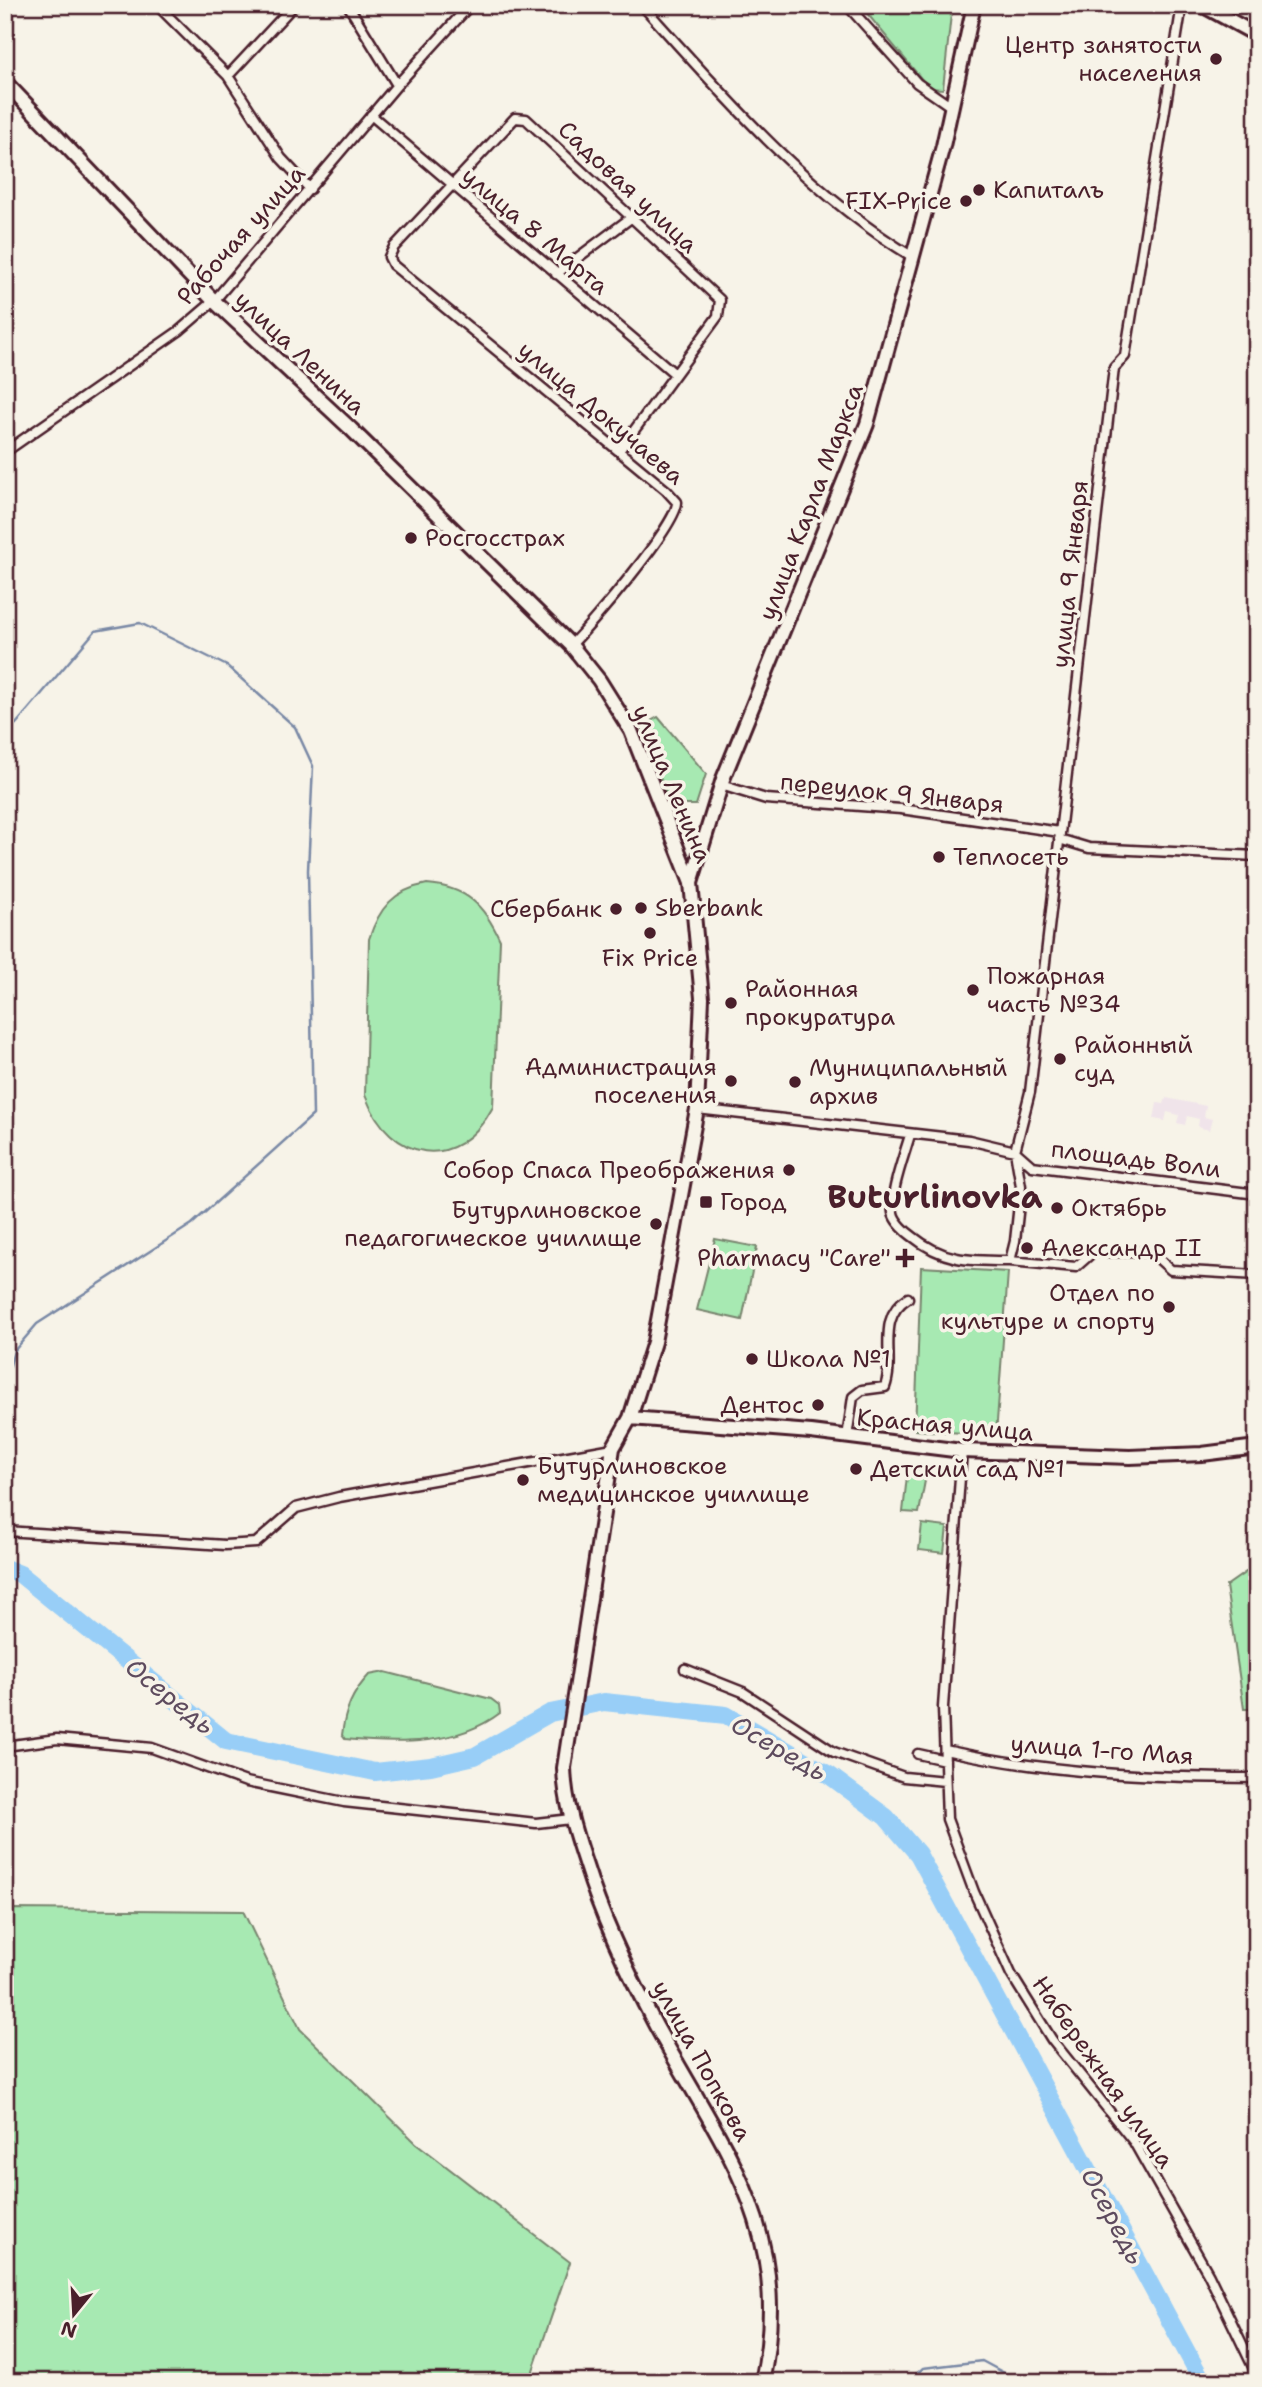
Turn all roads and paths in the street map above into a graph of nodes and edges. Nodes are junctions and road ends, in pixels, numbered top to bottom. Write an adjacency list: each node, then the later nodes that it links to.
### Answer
1 (157, 5): 11 (street)
2 (293, 5): 11 (street)
3 (348, 5): 13 (street)
4 (470, 5): 13 (street, Рабочая улица)
5 (642, 5): 19 (street)
6 (847, 5): 14 (street)
7 (974, 5): 14 (main road, улица Карла Маркса)
8 (1182, 5): 28 (street, улица 9 Января)
9 (1202, 5): 10 (main road)
10 (1257, 35)
11 (228, 76): 17 (street)
12 (5, 82): 22 (main road, улица Ленина)
13 (397, 85): 15 (street, Рабочая улица)
14 (953, 108): 19 (main road, улица Карла Маркса)
15 (371, 115): 16 (street, улица 8 Марта); 17 (street, Рабочая улица)
16 (451, 185): 18 (street, Садовая улица); 20 (street, Садовая улица); 21 (street, улица 8 Марта)
17 (310, 189): 22 (street, Рабочая улица)
18 (632, 217): 21 (street); 23 (street, Садовая улица)
19 (913, 257): 27 (main road, улица Карла Маркса)
20 (394, 265): 24 (street, улица Докучаева)
21 (556, 274): 23 (street, улица 8 Марта)
22 (214, 301): 25 (street, Рабочая улица); 26 (main road, улица Ленина)
23 (674, 374): 24 (street, Садовая улица)
24 (619, 451): 26 (street, улица Докучаева)
25 (5, 452)
26 (571, 645): 30 (main road, улица Ленина)
27 (721, 785): 28 (street, переулок 9 Января); 30 (main road, улица Карла Маркса)
28 (1060, 836): 29 (street, переулок 9 Января); 33 (street, улица 9 Января)
29 (1257, 856)
30 (691, 883): 31 (main road, улица Ленина)
31 (697, 1109): 32 (street, площадь Воли); 38 (main road, улица Ленина)
32 (910, 1135): 33 (street, площадь Воли); 35 (street)
33 (1015, 1152): 34 (street, площадь Воли); 35 (street, площадь Воли)
34 (1257, 1194)
35 (1010, 1261): 36 (street)
36 (1257, 1275)
37 (908, 1298): 39 (street)
38 (630, 1418): 39 (main road, Красная улица); 41 (main road, улица Ленина)
39 (847, 1437): 42 (main road, Красная улица)
40 (1257, 1447): 42 (main road, Красная улица)
41 (613, 1448): 43 (street); 49 (main road, улица Ленина)
42 (962, 1451): 46 (street, Набережная улица)
43 (5, 1531)
44 (685, 1669): 51 (street)
45 (5, 1746): 52 (street)
46 (945, 1750): 48 (street, Набережная улица); 50 (street, улица 1-го Мая)
47 (918, 1754): 48 (street)
48 (945, 1760): 51 (street, Набережная улица)
49 (564, 1768): 52 (main road, улица Попкова)
50 (1257, 1778)
51 (945, 1781): 53 (street, Набережная улица)
52 (571, 1819): 54 (main road, улица Попкова)
53 (1257, 2375)
54 (762, 2382)

